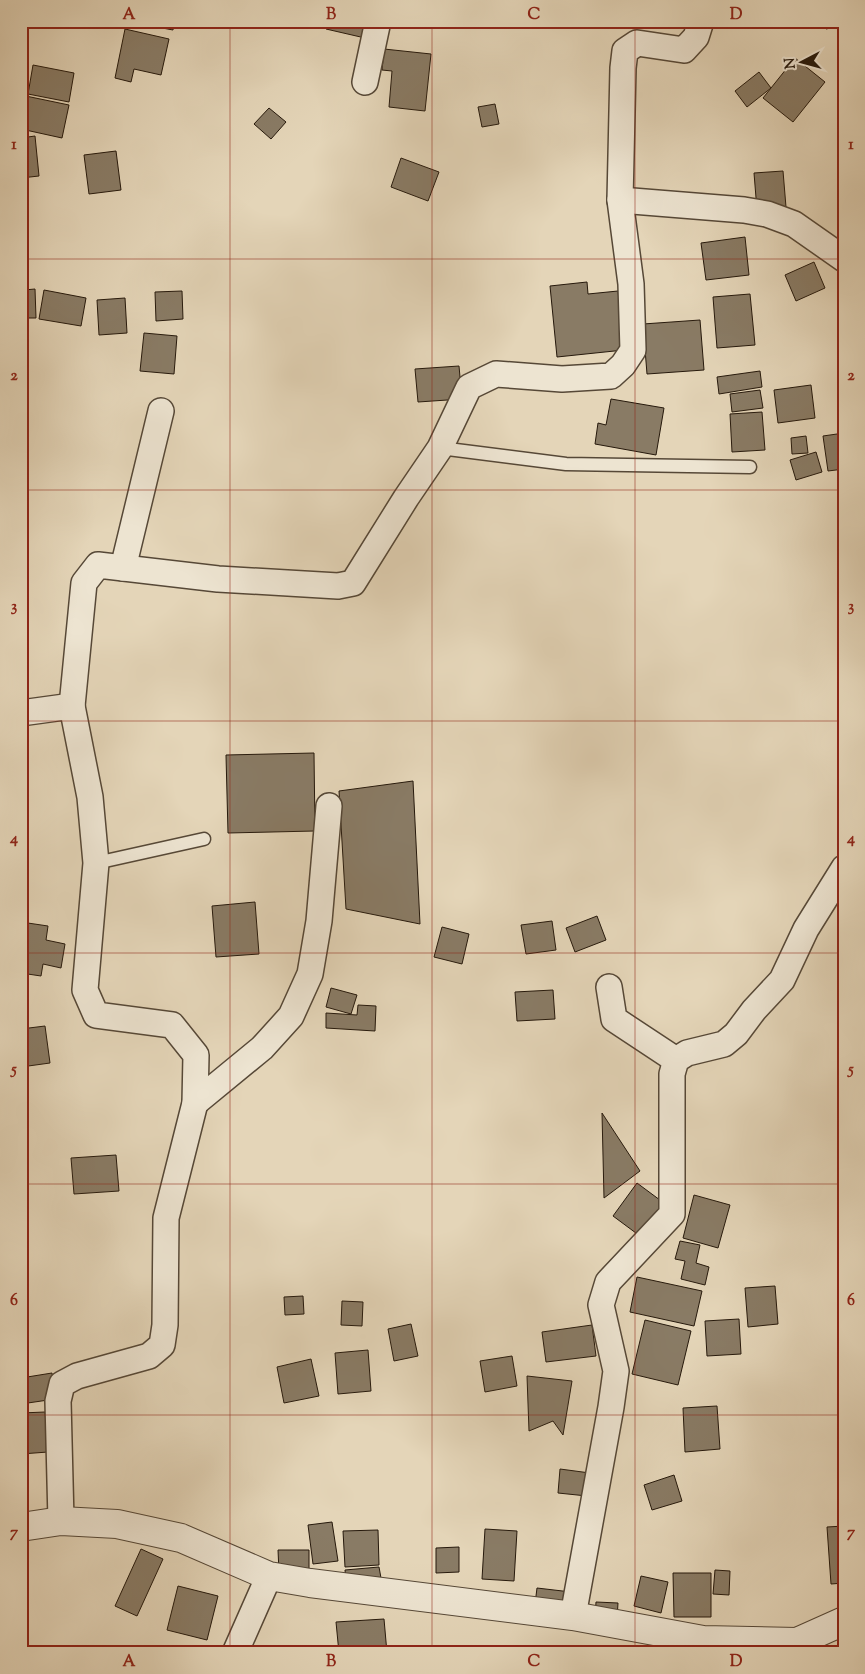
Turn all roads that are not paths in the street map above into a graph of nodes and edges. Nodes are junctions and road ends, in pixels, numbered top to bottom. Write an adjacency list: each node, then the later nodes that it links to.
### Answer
1 (378, 21): 3 (street)
2 (701, 21): 4 (street)
3 (365, 82)
4 (620, 200): 5 (street); 7 (street)
5 (844, 259)
6 (161, 411): 9 (street)
7 (440, 448): 8 (lane); 9 (street)
8 (750, 467)
9 (123, 568): 10 (street)
10 (72, 706): 11 (street); 14 (street)
11 (21, 714)
12 (329, 806): 18 (street)
13 (204, 839): 14 (lane)
14 (96, 864): 18 (street)
15 (844, 868): 17 (street)
16 (609, 987): 17 (street)
17 (676, 1060): 22 (street)
18 (195, 1104): 19 (street)
19 (61, 1522): 20 (street); 21 (street)
20 (21, 1527)
21 (269, 1576): 22 (street); 25 (street)
22 (573, 1616): 24 (street)
23 (844, 1621): 24 (street)
24 (797, 1648)
25 (235, 1653)

